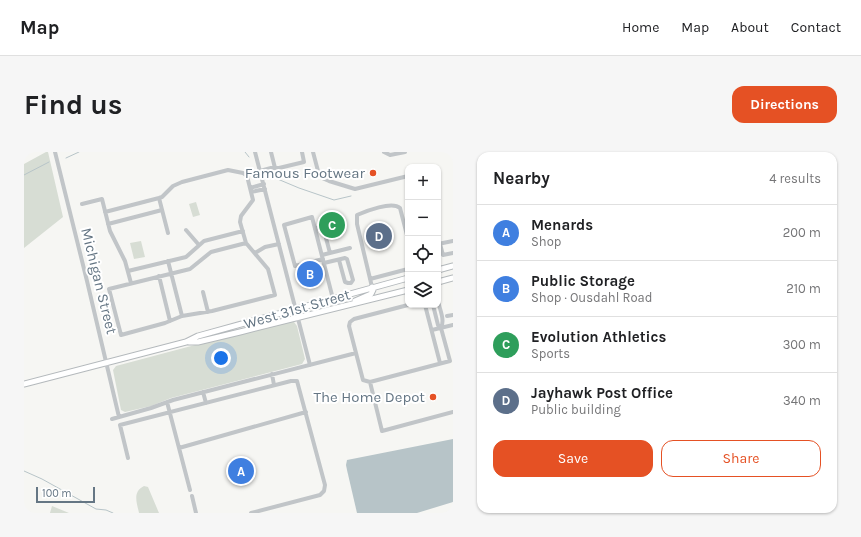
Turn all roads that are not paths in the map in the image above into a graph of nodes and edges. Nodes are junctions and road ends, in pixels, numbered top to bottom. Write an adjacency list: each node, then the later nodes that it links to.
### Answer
1 (55, 152): 69 (street, Michigan Street)
2 (255, 152): 9 (street)
3 (271, 152): 8 (street)
4 (302, 152): 8 (street)
5 (313, 152): 10 (street)
6 (384, 152): 7 (street)
7 (405, 152)
8 (275, 168): 9 (street)
9 (260, 171): 11 (street)
10 (405, 177)
11 (264, 187): 12 (street); 25 (street)
12 (251, 190): 13 (street); 20 (street)
13 (159, 198): 15 (street); 16 (street)
14 (82, 204): 16 (street)
15 (162, 210): 17 (street); 21 (street)
16 (105, 212): 17 (street)
17 (108, 224): 39 (street)
18 (315, 229): 31 (street); 33 (street); 33 (street)
19 (186, 230): 27 (street)
20 (243, 231): 24 (street); 27 (street)
21 (168, 233)
22 (407, 236): 43 (street)
23 (453, 241): 26 (street)
24 (246, 243): 30 (street); 40 (street)
25 (279, 244): 30 (street); 56 (street)
26 (441, 244)
27 (199, 245): 35 (street)
28 (350, 248): 31 (street)
29 (441, 250): 32 (street)
30 (255, 253): 57 (street)
31 (330, 253): 33 (street)
32 (453, 253)
33 (323, 259): 34 (street); 50 (street)
34 (339, 260): 34 (street)
35 (168, 261): 39 (street); 40 (street)
36 (453, 266): 37 (main road)
37 (441, 269)
38 (405, 270): 43 (street)
39 (128, 271): 46 (street)
40 (171, 273): 41 (street); 59 (street)
41 (159, 276): 46 (street); 62 (street)
42 (453, 277): 45 (main road)
43 (370, 278): 47 (street)
44 (405, 279): 47 (main road, West 31st Street)
45 (441, 281)
46 (131, 283): 62 (street)
47 (372, 287): 50 (main road, West 31st Street); 51 (main road)
48 (405, 291): 51 (main road, West 31st Street)
49 (203, 292): 57 (street)
50 (333, 299): 56 (main road, West 31st Street)
51 (347, 305): 61 (main road, West 31st Street)
52 (405, 306): 67 (street)
53 (426, 308): 65 (street)
54 (434, 308): 64 (street)
55 (440, 308): 64 (street)
56 (296, 309): 61 (street); 66 (main road, West 31st Street)
57 (208, 312): 59 (street)
58 (453, 315): 60 (street)
59 (182, 316): 62 (street)
60 (447, 316)
61 (298, 317): 66 (main road, West 31st Street); 71 (street)
62 (170, 321)
63 (453, 325): 64 (street)
64 (441, 328): 65 (street); 68 (street)
65 (432, 330): 70 (street)
66 (186, 342): 69 (main road, West 31st Street)
67 (356, 353): 71 (street); 73 (street)
68 (451, 355): 70 (street)
69 (107, 363): 74 (main road, West 31st Street); 82 (street, Michigan Street)
70 (440, 363): 73 (street)
71 (310, 364): 72 (street)
72 (272, 374): 75 (street); 76 (street)
73 (370, 382): 81 (street)
74 (24, 384)
75 (274, 385): 78 (street); 80 (street)
76 (203, 392): 77 (street); 78 (street)
77 (168, 402): 79 (street); 82 (street)
78 (206, 403): 79 (street)
79 (170, 412): 84 (street); 85 (street)
80 (306, 412): 84 (street); 89 (street)
81 (453, 412)
82 (119, 417): 83 (street)
83 (112, 419)
84 (179, 448): 86 (street)
85 (128, 458)
86 (190, 490)
87 (192, 496): 88 (street)
88 (196, 513)
89 (251, 513)

